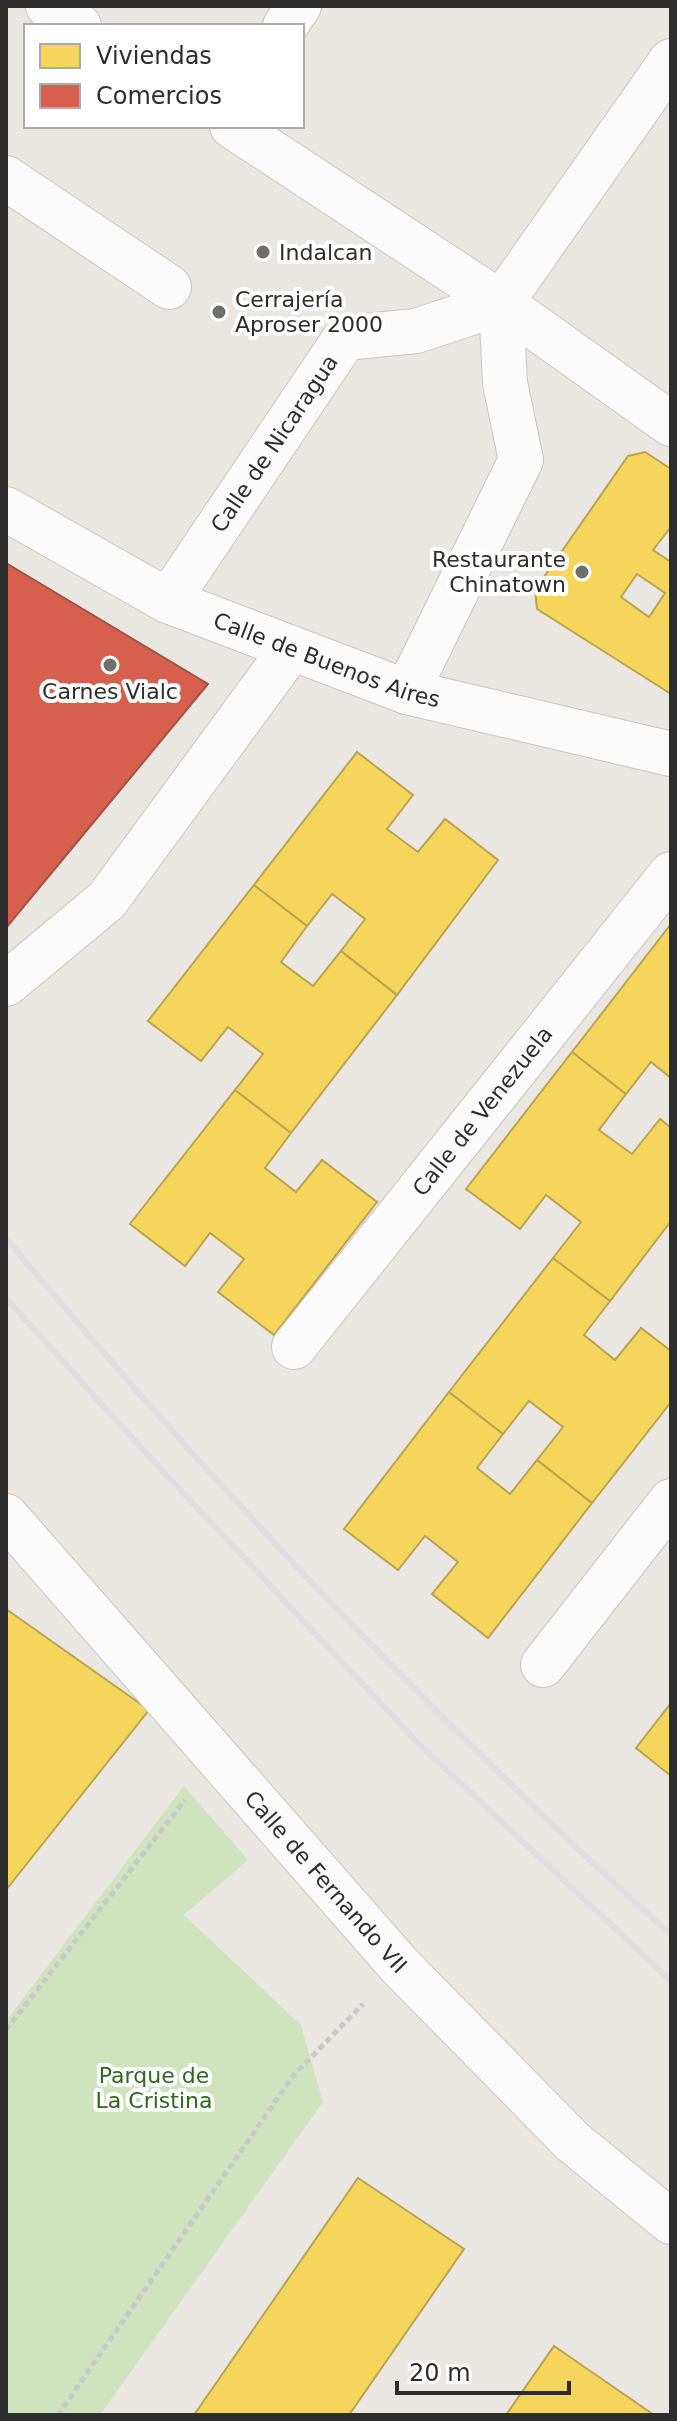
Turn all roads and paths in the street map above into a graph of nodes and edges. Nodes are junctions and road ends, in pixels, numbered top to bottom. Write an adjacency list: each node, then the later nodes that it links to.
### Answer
1 (48, 6): 3 (street)
2 (299, 6): 4 (street)
3 (76, 24)
4 (286, 24)
5 (671, 61): 9 (street)
6 (235, 128): 9 (street)
7 (6, 178): 8 (street)
8 (169, 287)
9 (501, 303): 10 (street); 12 (street, Calle de Nicaragua); 14 (street)
10 (671, 424)
11 (6, 509): 12 (street, Calle de Buenos Aires)
12 (168, 601): 13 (street, Calle de Buenos Aires)
13 (291, 649): 14 (street, Calle de Buenos Aires); 17 (street)
14 (407, 692): 15 (street, Calle de Buenos Aires)
15 (671, 754)
16 (671, 874): 18 (street, Calle de Venezuela)
17 (6, 984)
18 (294, 1347)
19 (671, 1501): 21 (street)
20 (6, 1516): 22 (street, Calle de Fernando VII)
21 (543, 1665)
22 (217, 1756): 23 (street, Calle de Fernando VII); 24 (path)
23 (400, 1966): 25 (street, Calle de Fernando VII); 26 (path)
24 (6, 2030)
25 (671, 2222)
26 (58, 2415)

